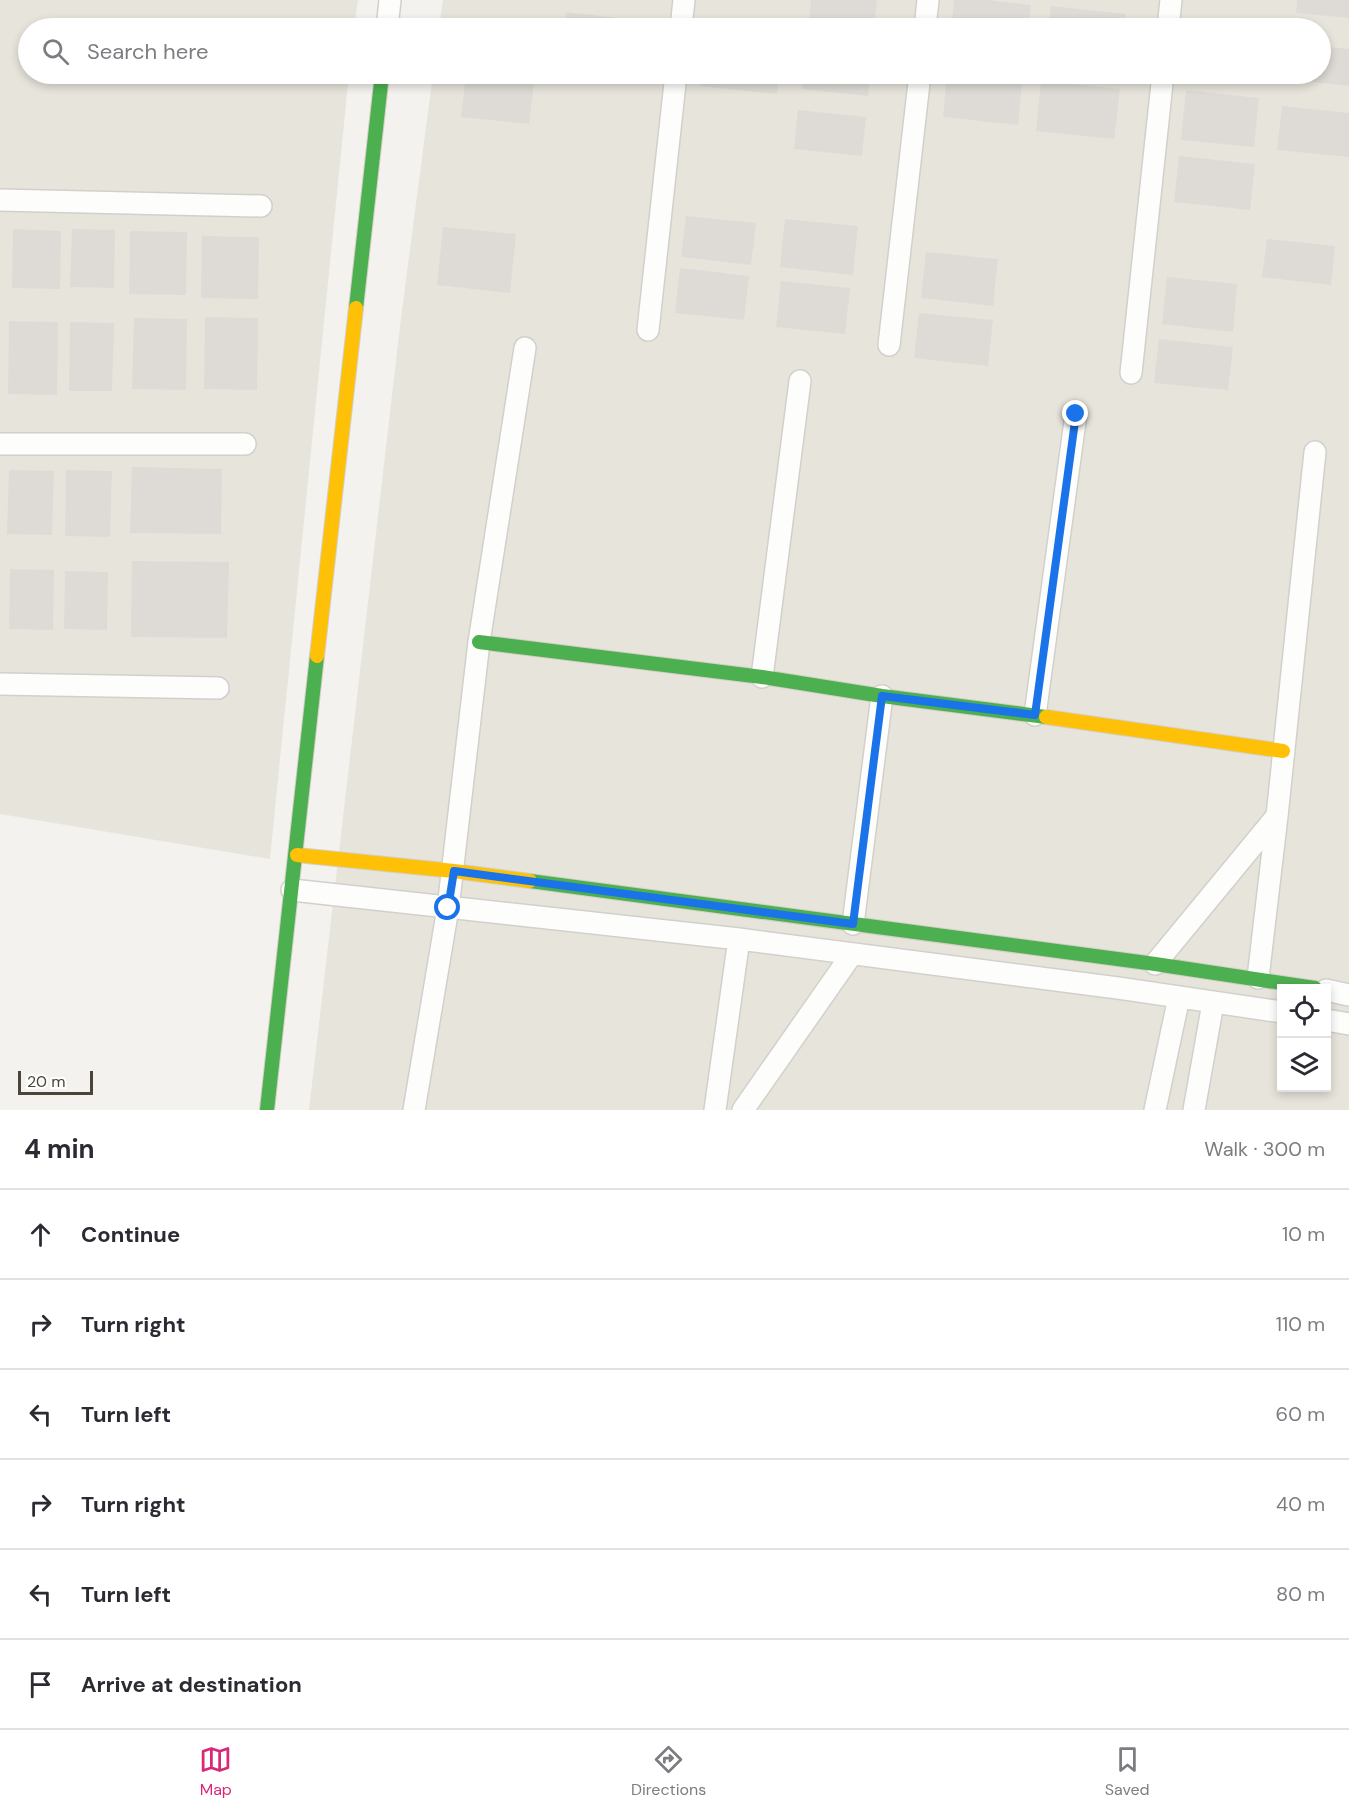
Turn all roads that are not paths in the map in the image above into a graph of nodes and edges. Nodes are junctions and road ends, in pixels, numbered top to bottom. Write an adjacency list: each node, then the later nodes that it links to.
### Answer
1 (390, 0): 5 (street)
2 (684, 0): 6 (street)
3 (928, 0): 7 (street)
4 (1171, 0): 8 (street)
5 (388, 18)
6 (682, 18)
7 (926, 18)
8 (1169, 18)
9 (381, 84): 32 (street)
10 (675, 84): 15 (street)
11 (919, 84): 16 (street)
12 (1162, 84): 18 (street)
13 (0, 200): 14 (street)
14 (261, 206)
15 (648, 330)
16 (889, 345)
17 (525, 348): 24 (street)
18 (1131, 373)
19 (800, 381): 25 (street)
20 (1076, 414): 29 (street)
21 (0, 444): 22 (street)
22 (245, 444)
23 (1315, 452): 30 (street)
24 (479, 642): 25 (street); 33 (street)
25 (762, 677): 28 (street)
26 (0, 684): 27 (street)
27 (218, 688)
28 (882, 696): 29 (street); 36 (street)
29 (1035, 715): 30 (street)
30 (1283, 751): 31 (street)
31 (1277, 816): 39 (street); 40 (street)
32 (297, 855): 33 (street); 34 (street)
33 (454, 871): 35 (street); 36 (street)
34 (292, 890): 35 (street); 49 (street)
35 (448, 908): 37 (street); 50 (street)
36 (853, 924): 39 (street)
37 (739, 939): 38 (street); 51 (street)
38 (852, 954): 44 (street); 52 (street)
39 (1155, 964): 40 (street)
40 (1257, 978): 41 (street)
41 (1292, 984)
42 (1331, 991): 43 (street)
43 (1349, 994)
44 (1179, 997): 45 (street); 53 (street)
45 (1213, 1003): 46 (street); 54 (street)
46 (1277, 1011)
47 (1331, 1021): 48 (street)
48 (1349, 1024)
49 (267, 1110)
50 (414, 1110)
51 (715, 1110)
52 (743, 1110)
53 (1155, 1110)
54 (1194, 1110)

